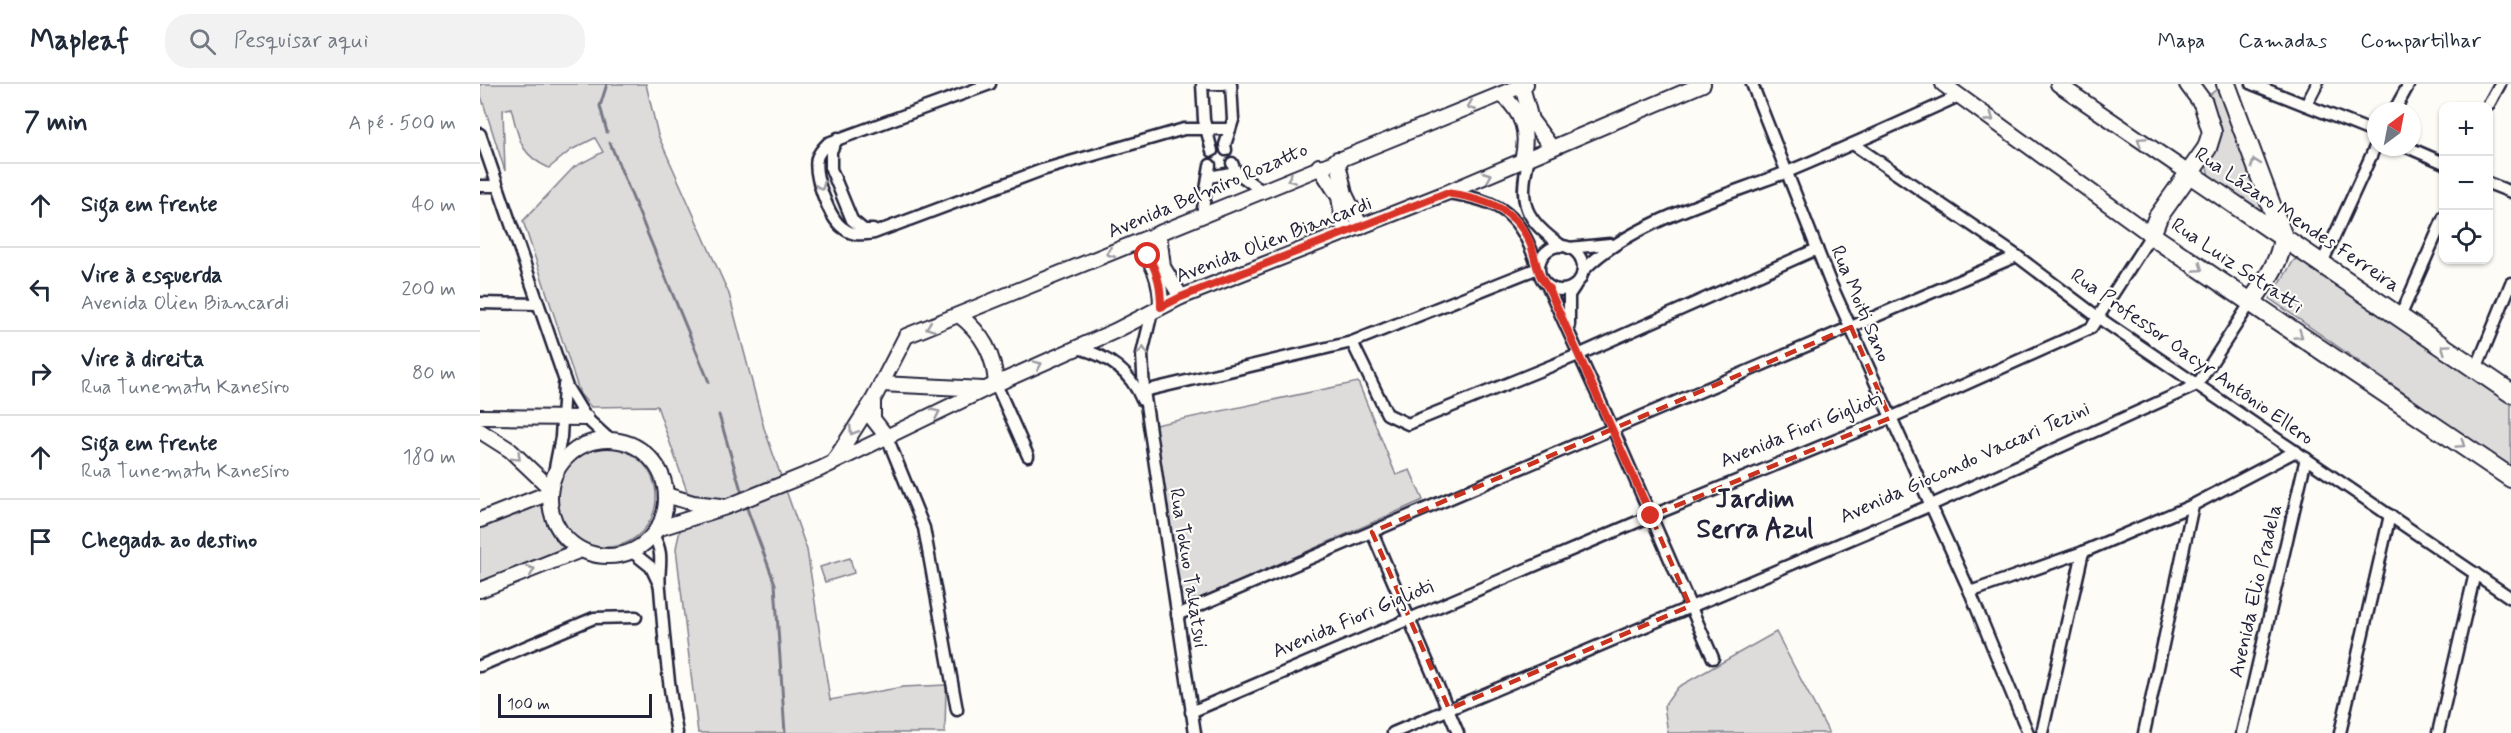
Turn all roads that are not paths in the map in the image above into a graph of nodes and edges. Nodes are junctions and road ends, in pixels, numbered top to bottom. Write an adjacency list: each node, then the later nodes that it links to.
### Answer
1 (990, 84): 26 (street)
2 (1202, 84): 23 (street)
3 (1209, 84): 4 (street)
4 (1224, 84)
5 (1231, 84): 22 (street)
6 (1703, 84): 28 (street, Avenida Olien Biancardi)
7 (1752, 84): 38 (street, Rua Moiti Sano)
8 (1943, 84): 18 (street, Rua Luiz Sotratti)
9 (2058, 84): 39 (street, Rua Lázaro Mendes Ferreira, one-way to 9)
10 (2226, 84): 54 (main road, one-way to 10)
11 (2252, 84): 21 (street)
12 (2317, 84): 21 (street)
13 (2409, 84): 19 (street)
14 (2500, 84): 20 (street)
15 (1524, 85): 17 (street, Avenida Belmiro Rozatto); 28 (street)
16 (2197, 85): 39 (main road, Avenida Fiori Giglioti)
17 (1502, 94): 33 (street, Avenida Belmiro Rozatto, one-way to 33); 34 (street)
18 (1959, 96): 27 (street); 53 (street, Rua Luiz Sotratti, one-way to 53)
19 (2399, 102)
20 (2490, 102)
21 (2306, 105): 24 (street)
22 (1230, 129): 23 (street); 29 (street)
23 (1207, 130): 30 (street); 50 (street)
24 (2367, 130)
25 (480, 134): 43 (street)
26 (838, 138): 50 (street); 50 (street, one-way to 50)
27 (1853, 144): 38 (street); 59 (street, Rua Professor Oacyr Antônio Ellero)
28 (1552, 148): 34 (street, Avenida Olien Biancardi)
29 (1226, 150)
30 (1212, 151)
31 (2421, 153): 35 (street)
32 (2371, 156): 60 (street)
33 (1337, 159): 37 (street, Avenida Belmiro Rozatto); 48 (street)
34 (1526, 160): 46 (street, Avenida Olien Biancardi, one-way to 34); 57 (street)
35 (2439, 161)
36 (1210, 165): 40 (street)
37 (1319, 166): 44 (street, Avenida Belmiro Rozatto, one-way to 44); 52 (street)
38 (1786, 172): 56 (street); 58 (street, Rua Moiti Sano)
39 (2190, 174): 53 (main road, Avenida Fiori Giglioti); 54 (main road, Rua Lázaro Mendes Ferreira)
40 (1209, 177): 44 (street); 47 (street)
41 (2493, 185): 45 (street)
42 (480, 186): 43 (street)
43 (497, 186): 69 (street)
44 (1262, 191): 47 (street, Avenida Belmiro Rozatto)
45 (2511, 192)
46 (1446, 193): 48 (street, Avenida Olien Biancardi); 61 (street)
47 (1203, 215): 51 (street, Avenida Belmiro Rozatto)
48 (1361, 227): 52 (street, Avenida Olien Biancardi)
49 (2439, 228): 72 (street)
50 (883, 230)
51 (1159, 233): 55 (street, Avenida Belmiro Rozatto); 66 (street)
52 (1345, 233): 66 (street, Avenida Olien Biancardi)
53 (2151, 235): 67 (main road, Rua Luiz Sotratti, one-way to 67); 73 (street, Avenida Fiori Giglioti)
54 (2283, 237): 60 (main road, Rua Lázaro Mendes Ferreira); 67 (main road)
55 (1136, 243): 70 (street); 71 (street, Avenida Belmiro Rozatto, one-way to 71)
56 (1614, 244): 57 (street); 62 (street)
57 (1566, 247): 61 (street); 62 (street)
58 (1817, 249): 74 (street, Rua Moiti Sano); 78 (street)
59 (2017, 256): 73 (street, Rua Professor Oacyr Antônio Ellero); 74 (street)
60 (2322, 263): 72 (main road, Rua Lázaro Mendes Ferreira)
61 (1538, 268): 65 (street); 76 (street)
62 (1583, 271): 64 (street)
63 (2511, 283): 79 (street)
64 (1576, 284): 65 (street); 75 (street)
65 (1548, 287): 75 (street)
66 (1181, 297): 70 (street, Avenida Olien Biancardi)
67 (2251, 302): 82 (street); 99 (main road, Rua Luiz Sotratti, one-way to 99)
68 (480, 303): 69 (street)
69 (537, 304): 80 (street)
70 (1156, 310): 77 (street, Avenida Olien Biancardi); 84 (street, Rua Tokuo Takatsui, one-way to 70)
71 (959, 315): 81 (street, Avenida Belmiro Rozatto, one-way to 81); 83 (street)
72 (2400, 317): 79 (main road, Rua Lázaro Mendes Ferreira, one-way to 72)
73 (2099, 318): 82 (street, Rua Professor Oacyr Antônio Ellero); 90 (street, Avenida Fiori Giglioti)
74 (1851, 327): 90 (street, Rua Moiti Sano); 92 (street)
75 (1570, 338): 78 (street)
76 (1352, 342): 78 (street); 84 (street)
77 (1078, 348): 83 (street, Avenida Olien Biancardi, one-way to 77); 87 (street, Rua Tokuo Takatsui)
78 (1578, 355): 92 (street)
79 (2476, 369): 85 (main road, Rua Lázaro Mendes Ferreira)
80 (562, 370): 89 (street); 91 (street)
81 (881, 384): 83 (street); 86 (street)
82 (2197, 385): 96 (street, Rua Professor Oacyr Antônio Ellero); 104 (street, Avenida Giocondo Vaccari Tezini)
83 (990, 387): 94 (street, Avenida Olien Biancardi, one-way to 83); 97 (street)
84 (1144, 391): 87 (street, Rua Tokuo Takatsui)
85 (2511, 393)
86 (873, 400): 94 (street); 98 (street, one-way to 98)
87 (1146, 408): 119 (street, Rua Tokuo Takatsui)
88 (480, 417): 91 (street)
89 (586, 418): 91 (street); 95 (street)
90 (1890, 418): 104 (street, Rua Moiti Sano); 106 (street, Avenida Fiori Giglioti)
91 (563, 419): 100 (street)
92 (1613, 429): 106 (street); 109 (street)
93 (480, 431): 100 (street, one-way to 100)
94 (887, 437): 98 (street, Avenida Olien Biancardi); 125 (street)
95 (610, 440): 100 (street); 101 (street)
96 (2301, 454): 102 (street); 105 (street, Rua Professor Oacyr Antônio Ellero); 134 (street, Avenida Elio Pradela)
97 (1028, 456)
98 (833, 463): 103 (street, Avenida Olien Biancardi)
99 (2511, 477)
100 (550, 486): 107 (street); 110 (street)
101 (666, 495): 103 (street, Avenida Olien Biancardi); 108 (street)
102 (2193, 505): 112 (street); 133 (street)
103 (728, 506): 108 (street, Avenida Olien Biancardi)
104 (1929, 506): 116 (street, Rua Moiti Sano); 118 (street, Avenida Giocondo Vaccari Tezini)
105 (2390, 515): 113 (street, Rua Professor Oacyr Antônio Ellero); 135 (street)
106 (1651, 516): 118 (street); 121 (street, Avenida Fiori Giglioti)
107 (480, 520)
108 (655, 532): 111 (street); 114 (street)
109 (1372, 532): 119 (street); 121 (street)
110 (581, 550): 111 (street); 115 (street, one-way to 110)
111 (631, 551): 114 (street)
112 (2083, 552): 116 (street); 132 (street)
113 (2475, 573): 117 (street, Rua Professor Oacyr Antônio Ellero); 136 (street)
114 (659, 584): 127 (street)
115 (480, 590)
116 (1970, 592): 131 (street, Rua Moiti Sano)
117 (2511, 598)
118 (1690, 606): 122 (street); 124 (street, Avenida Giocondo Vaccari Tezini)
119 (1177, 615): 126 (street, Rua Tokuo Takatsui)
120 (636, 617): 123 (street)
121 (1410, 619): 124 (street); 126 (street, Avenida Fiori Giglioti)
122 (1713, 658)
123 (480, 666)
124 (1449, 709): 129 (street, Avenida Giocondo Vaccari Tezini); 130 (street)
125 (957, 710)
126 (1191, 712): 128 (street, Rua Tokuo Takatsui)
127 (677, 733)
128 (1195, 733)
129 (1393, 733)
130 (1458, 733)
131 (2028, 733)
132 (2042, 733)
133 (2144, 733)
134 (2242, 733)
135 (2340, 733)
136 (2438, 733)

